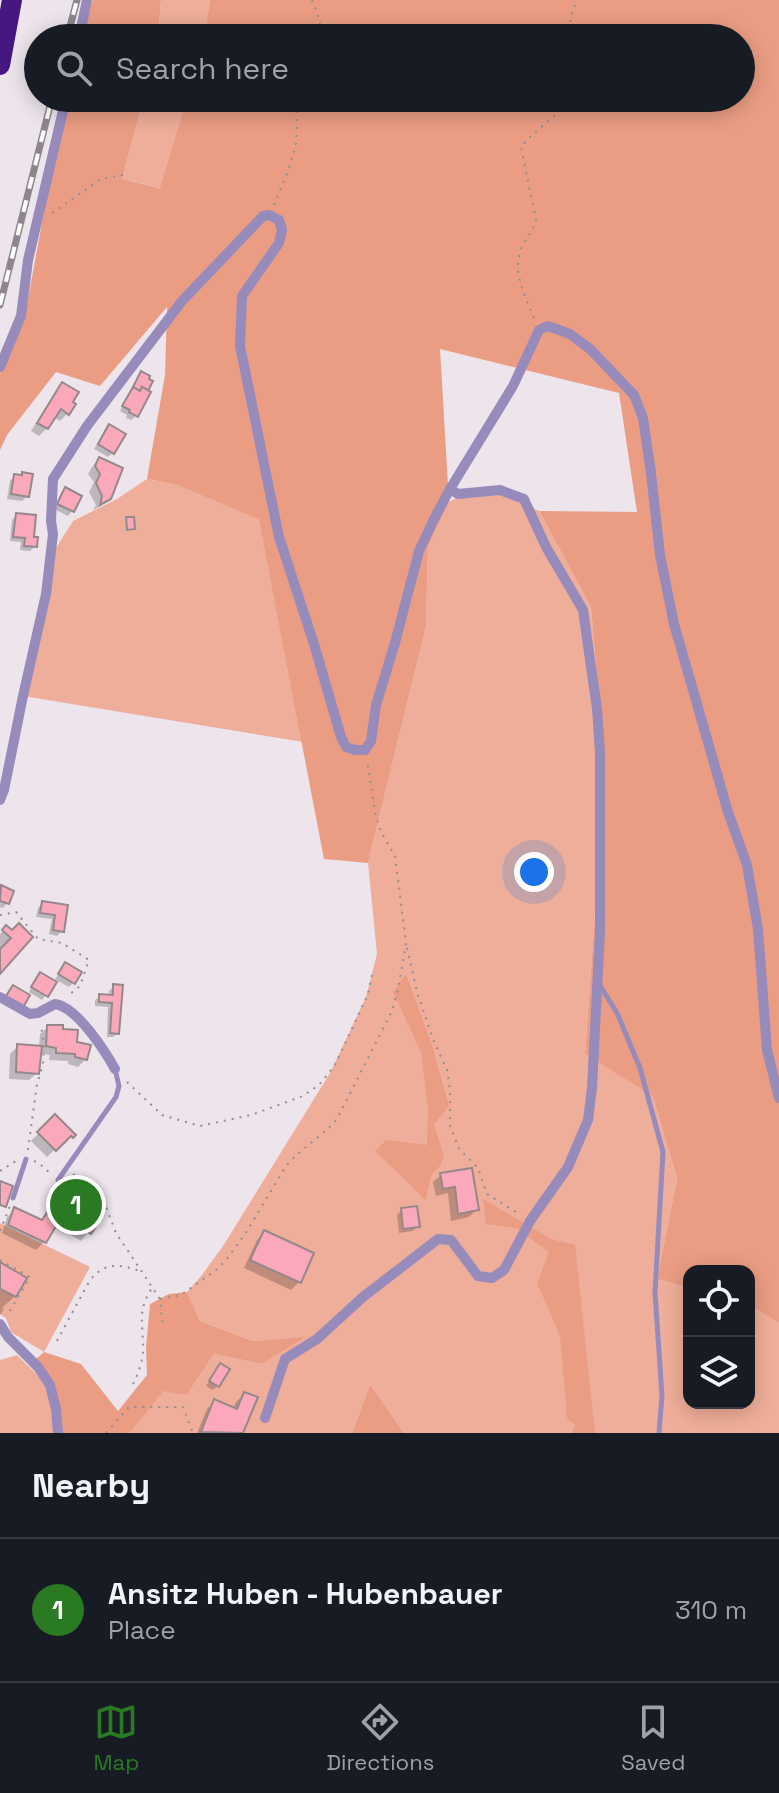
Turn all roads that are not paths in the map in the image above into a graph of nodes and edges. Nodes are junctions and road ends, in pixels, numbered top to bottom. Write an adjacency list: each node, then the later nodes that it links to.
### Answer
1 (12, 0): 4 (highway)
2 (87, 0): 3 (street)
3 (82, 24)
4 (0, 65)
5 (63, 112): 6 (street)
6 (0, 367)
7 (450, 489): 8 (street); 9 (street); 12 (street)
8 (0, 800)
9 (597, 981): 17 (street); 19 (lane)
10 (0, 997): 11 (street)
11 (115, 1069): 14 (lane)
12 (779, 1098)
13 (26, 1159): 15 (lane)
14 (58, 1180)
15 (13, 1198)
16 (2, 1325): 18 (street)
17 (265, 1418)
18 (58, 1433)
19 (659, 1433)

